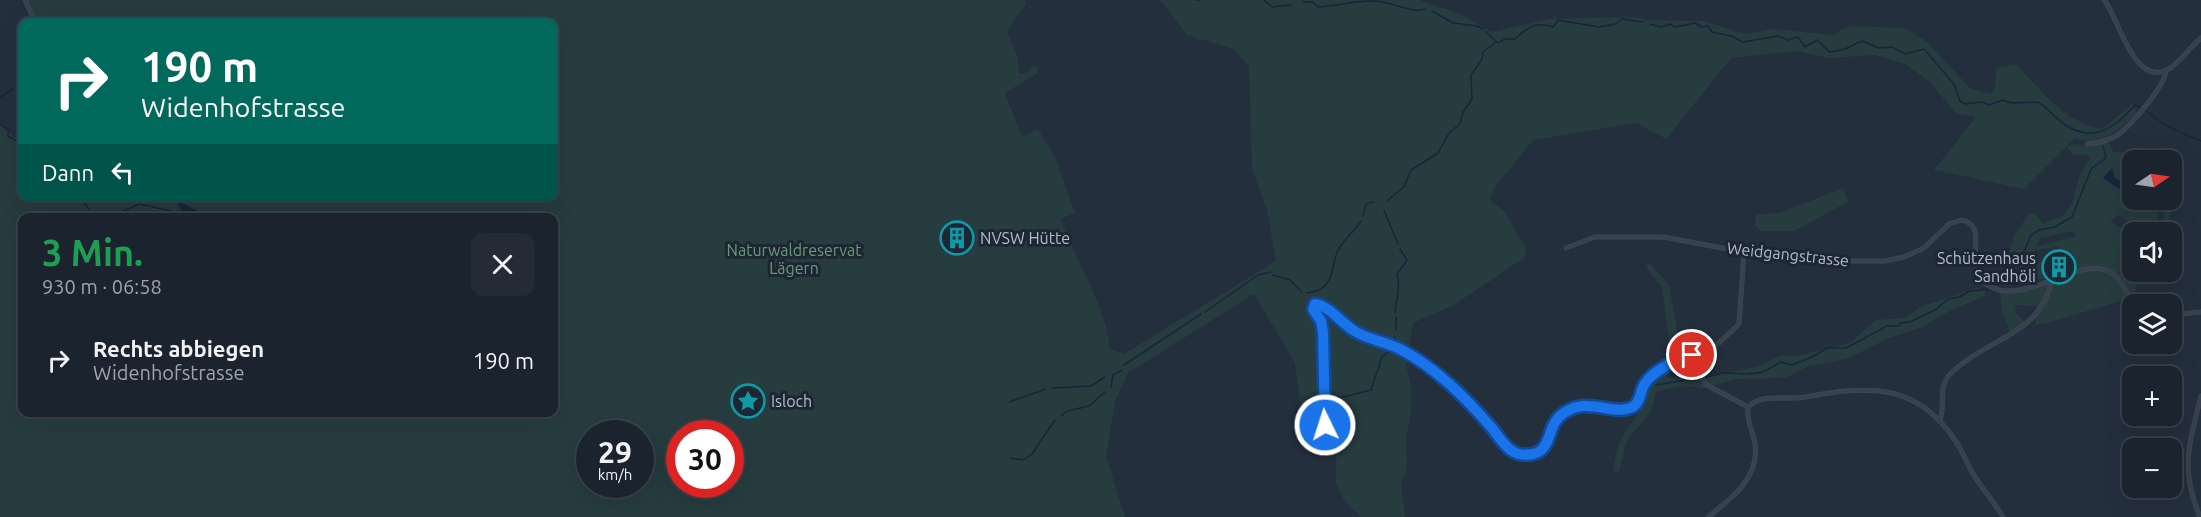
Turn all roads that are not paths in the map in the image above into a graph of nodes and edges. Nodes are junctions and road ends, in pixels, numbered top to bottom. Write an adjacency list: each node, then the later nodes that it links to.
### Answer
1 (25, 0): 3 (street)
2 (2104, 0): 5 (street)
3 (33, 18)
4 (2201, 38): 5 (street)
5 (2166, 70): 6 (street)
6 (2087, 144)
7 (1566, 248): 8 (street, Weidgangstrasse)
8 (1744, 252): 9 (street, Weidgangstrasse); 13 (street)
9 (2053, 278): 10 (street); 16 (street)
10 (2128, 294)
11 (2201, 312): 12 (street)
12 (2182, 314)
13 (1692, 355): 15 (street); 17 (street)
14 (2201, 396): 20 (street)
15 (1748, 407): 16 (street); 18 (street)
16 (1940, 420): 19 (street)
17 (1325, 425)
18 (1708, 517)
19 (2003, 517)
20 (2200, 517)

